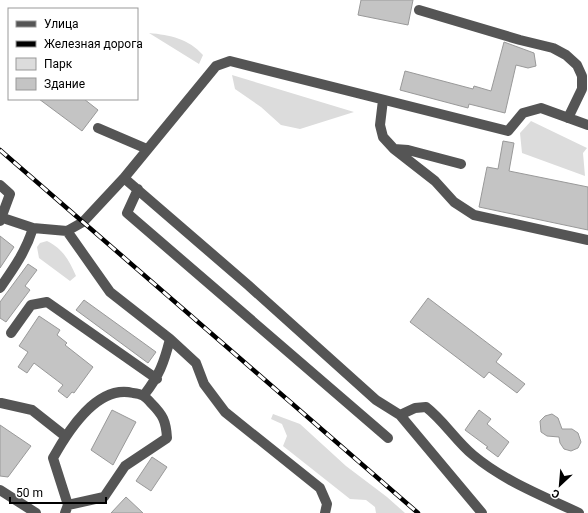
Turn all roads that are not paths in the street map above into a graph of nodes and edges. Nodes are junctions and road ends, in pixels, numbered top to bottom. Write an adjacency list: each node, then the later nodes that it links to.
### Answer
1 (419, 10): 2 (street)
2 (585, 87): 4 (street)
3 (383, 100): 4 (street); 7 (street); 8 (street)
4 (568, 118): 5 (street)
5 (588, 125)
6 (98, 128): 8 (street)
7 (394, 149): 9 (street); 16 (street)
8 (147, 150): 10 (street)
9 (461, 164)
10 (124, 178): 12 (street); 15 (street)
11 (0, 185): 13 (street)
12 (138, 189): 23 (street); 25 (street)
13 (0, 219): 14 (street)
14 (33, 228): 15 (street); 17 (street)
15 (67, 231): 19 (street)
16 (588, 240)
17 (0, 288)
18 (11, 333): 20 (street)
19 (170, 339): 20 (street); 28 (street)
20 (157, 379): 21 (street)
21 (144, 395): 24 (street); 27 (street)
22 (1, 403): 24 (street)
23 (400, 415): 30 (street); 31 (street)
24 (65, 436): 27 (street)
25 (388, 438)
26 (0, 490): 29 (street)
27 (66, 509)
28 (326, 512)
29 (36, 513)
30 (482, 513)
31 (579, 513)

